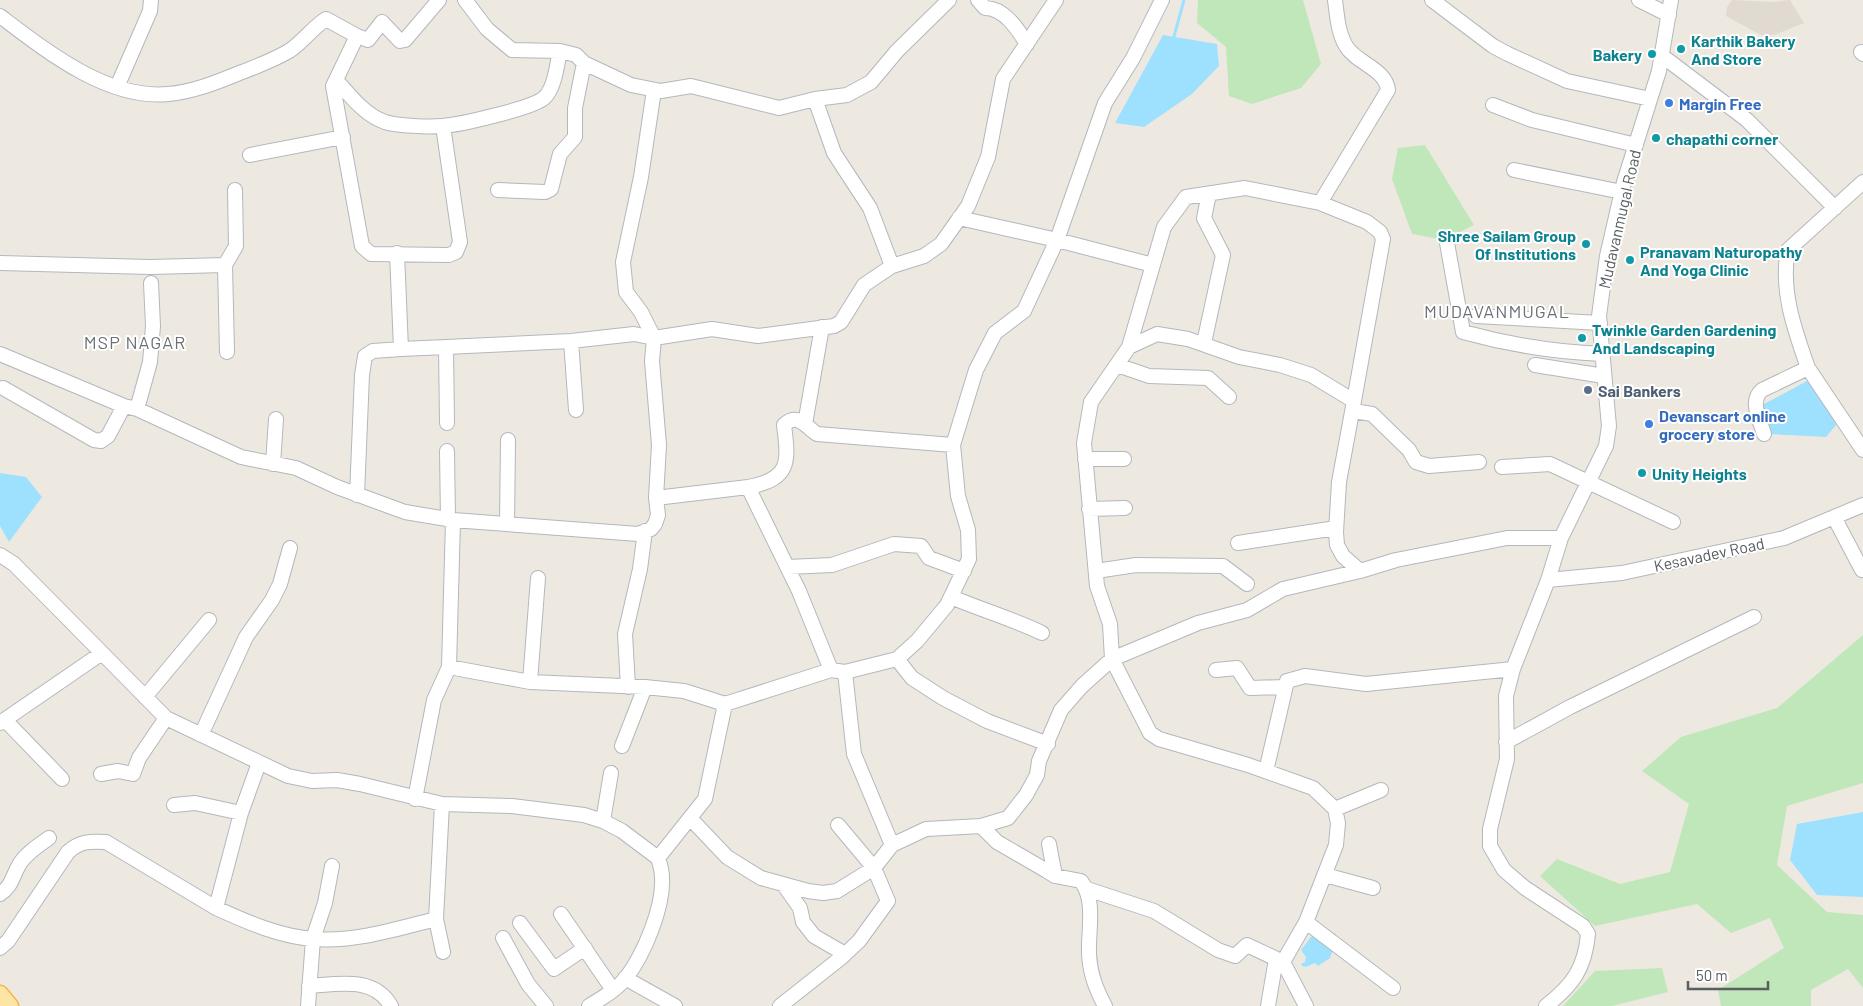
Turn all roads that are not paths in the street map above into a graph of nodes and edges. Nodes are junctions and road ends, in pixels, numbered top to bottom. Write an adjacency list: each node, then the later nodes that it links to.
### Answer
1 (151, 0): 20 (street)
2 (439, 0): 14 (street)
3 (464, 0): 16 (street)
4 (949, 0): 22 (street)
5 (978, 0): 15 (street)
6 (1056, 0): 15 (street)
7 (1162, 0): 38 (street)
8 (1335, 0): 35 (street)
9 (1432, 0): 23 (street)
10 (1639, 0): 12 (street)
11 (1671, 0): 12 (street, Mudavanmugal Road)
12 (1669, 15): 17 (street, Mudavanmugal Road)
13 (0, 16): 20 (street)
14 (357, 36): 19 (street); 20 (street)
15 (1026, 44): 37 (street)
16 (560, 51): 18 (street); 25 (street)
17 (1661, 55): 23 (street, Mudavanmugal Road); 36 (street)
18 (584, 63): 21 (street); 32 (street)
19 (336, 80): 25 (street); 26 (street)
20 (117, 87)
21 (654, 90): 22 (street); 49 (street)
22 (816, 99): 44 (street)
23 (1650, 99): 27 (street, Mudavanmugal Road)
24 (1493, 105): 27 (street)
25 (443, 126): 40 (street)
26 (343, 137): 28 (street); 40 (street)
27 (1636, 145): 33 (street, Mudavanmugal Road)
28 (250, 155)
29 (1514, 170): 33 (street)
30 (1863, 182): 36 (street)
31 (236, 190): 42 (street)
32 (498, 190)
33 (1622, 192): 47 (street, Mudavanmugal Road)
34 (1209, 194): 35 (street); 43 (street); 51 (street)
35 (1320, 203): 64 (street)
36 (1835, 208): 60 (street)
37 (959, 218): 38 (street); 44 (street)
38 (1057, 240): 43 (street); 72 (street)
39 (1446, 243): 57 (street)
40 (397, 253): 54 (street)
41 (0, 263): 42 (street)
42 (225, 265): 55 (street)
43 (1153, 265): 52 (street)
44 (892, 266): 48 (street)
45 (151, 283): 65 (street)
46 (1476, 316): 47 (street)
47 (1600, 323): 57 (street, Mudavanmugal Road)
48 (822, 328): 49 (street); 69 (street)
49 (654, 338): 50 (street); 83 (street)
50 (571, 341): 53 (street); 66 (street)
51 (1204, 344): 52 (street); 64 (street)
52 (1129, 346): 58 (street)
53 (446, 347): 54 (street); 68 (street)
54 (401, 350): 82 (street)
55 (226, 352)
56 (0, 354): 65 (street)
57 (1602, 354): 61 (street, Mudavanmugal Road)
58 (1117, 365): 63 (street); 75 (street)
59 (1535, 366): 61 (street)
60 (1808, 368): 70 (street); 73 (street)
61 (1604, 376): 80 (street, Mudavanmugal Road)
62 (3, 388): 65 (street)
63 (1229, 397)
64 (1353, 406): 77 (street); 91 (street)
65 (130, 407): 78 (street)
66 (576, 410)
67 (276, 419): 78 (street)
68 (447, 423)
69 (805, 424): 72 (street); 81 (street)
70 (1764, 434)
71 (508, 440): 90 (street)
72 (953, 445): 99 (street)
73 (1863, 450)
74 (448, 451): 88 (street)
75 (1085, 459): 76 (street); 86 (street)
76 (1124, 459)
77 (1479, 462)
78 (273, 464): 82 (street)
79 (1502, 467): 80 (street)
80 (1589, 482): 89 (street); 93 (street, Mudavanmugal Road)
81 (748, 487): 83 (street); 97 (street)
82 (357, 495): 88 (street)
83 (656, 498): 92 (street)
84 (1863, 505): 87 (street, Kesavadev Road)
85 (1126, 508): 86 (street)
86 (1090, 509): 100 (street)
87 (1834, 517): 98 (street); 103 (street, Kesavadev Road)
88 (451, 520): 90 (street); 112 (street)
89 (1673, 522)
90 (507, 524): 92 (street)
91 (1336, 528): 94 (street); 101 (street)
92 (645, 531): 118 (street)
93 (1561, 538): 101 (street); 103 (street, Mudavanmugal Road)
94 (1238, 543)
95 (290, 548): 125 (street)
96 (2, 559): 109 (street)
97 (788, 568): 99 (street); 114 (street)
98 (1862, 570)
99 (964, 571): 105 (street)
100 (1096, 571): 104 (street); 111 (street)
101 (1360, 571): 111 (street)
102 (538, 578): 117 (street)
103 (1548, 580): 113 (street, Mudavanmugal Road)
104 (1247, 584)
105 (951, 597): 108 (street); 110 (street)
106 (1754, 617): 126 (street)
107 (208, 620): 121 (street)
108 (1042, 633)
109 (102, 653): 121 (street); 124 (street)
110 (897, 659): 116 (street); 127 (street)
111 (1112, 659): 127 (street); 130 (street)
112 (449, 667): 117 (street); 135 (street)
113 (1513, 669): 120 (street); 126 (street, Mudavanmugal Road)
114 (830, 670): 116 (street); 122 (street)
115 (1216, 670): 120 (street)
116 (845, 672): 146 (street)
117 (530, 682): 118 (street)
118 (628, 687): 119 (street)
119 (645, 687): 122 (street); 128 (street)
120 (1285, 687): 130 (street)
121 (145, 697): 123 (street)
122 (725, 704): 140 (street)
123 (166, 718): 125 (street); 132 (street)
124 (3, 722): 133 (street)
125 (201, 735): 129 (street)
126 (1506, 742): 183 (street, Mudavanmugal Road)
127 (1048, 744): 143 (street)
128 (622, 746)
129 (259, 763): 135 (street); 139 (street)
130 (1266, 771): 138 (street)
131 (611, 773): 141 (street)
132 (101, 774)
133 (62, 779)
134 (1381, 790): 138 (street)
135 (415, 799): 136 (street)
136 (442, 804): 141 (street); 158 (street)
137 (174, 805): 139 (street)
138 (1335, 809): 150 (street)
139 (242, 814): 156 (street)
140 (690, 818): 147 (street); 152 (street)
141 (603, 821): 147 (street)
142 (838, 825): 149 (street)
143 (981, 826): 146 (street); 151 (street)
144 (49, 838): 155 (street)
145 (1049, 844): 151 (street)
146 (892, 845): 149 (street)
147 (658, 858): 168 (street)
148 (332, 866): 162 (street)
149 (874, 868): 152 (street); 166 (street)
150 (1325, 875): 153 (street); 159 (street)
151 (1055, 876): 154 (street)
152 (783, 884): 166 (street)
153 (1373, 888)
154 (1087, 889): 167 (street); 180 (street)
155 (0, 894)
156 (216, 908): 162 (street); 163 (street)
157 (561, 914): 164 (street)
158 (436, 919): 162 (street); 165 (street)
159 (1306, 922): 167 (street); 170 (street)
160 (520, 923): 164 (street)
161 (503, 938): 176 (street)
162 (313, 939): 169 (street)
163 (0, 948)
164 (584, 948): 171 (street)
165 (443, 952)
166 (845, 954): 179 (street)
167 (1280, 960): 181 (street); 182 (street)
168 (625, 978): 171 (street); 178 (street)
169 (309, 986): 174 (street); 175 (street)
170 (1393, 988)
171 (613, 990): 177 (street)
172 (0, 994): 173 (main road)
173 (10, 1006)
174 (308, 1006)
175 (392, 1006)
176 (546, 1006)
177 (589, 1006)
178 (676, 1006)
179 (780, 1006)
180 (1105, 1006)
181 (1268, 1006)
182 (1306, 1006)
183 (1546, 1006)

